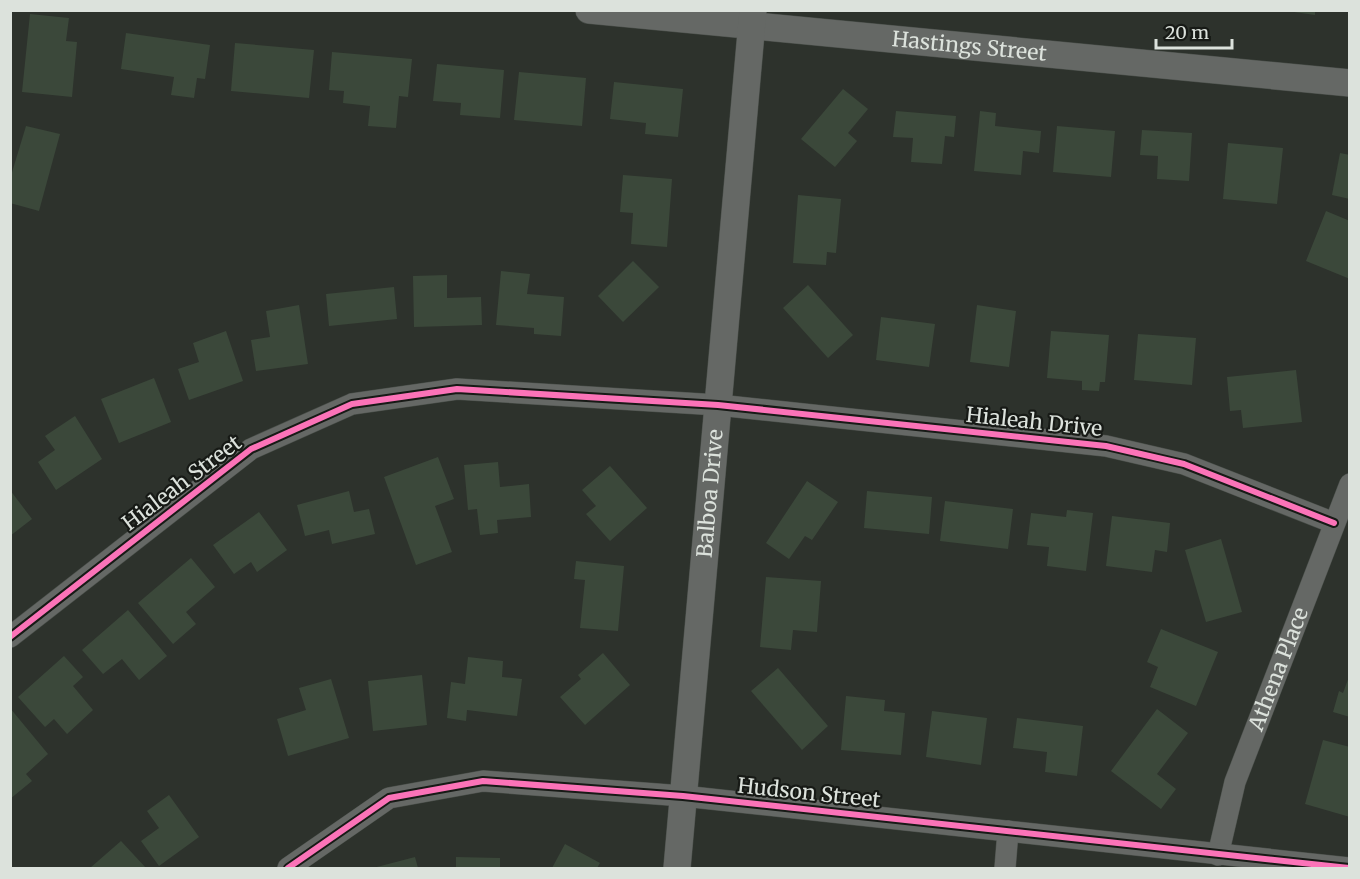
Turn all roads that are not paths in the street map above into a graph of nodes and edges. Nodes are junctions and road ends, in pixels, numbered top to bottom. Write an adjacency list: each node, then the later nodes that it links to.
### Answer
1 (589, 10): 2 (street, Hastings Street)
2 (752, 19): 3 (street, Hastings Street); 4 (street, Balboa Drive)
3 (1350, 83)
4 (718, 405): 6 (street, Hialeah Drive); 7 (street, Hialeah Street); 8 (street, Balboa Drive)
5 (1350, 484): 6 (street, Athena Place)
6 (1334, 523): 10 (street, Athena Place)
7 (10, 637)
8 (683, 796): 9 (street, Hudson Street); 11 (street, Hudson Street); 12 (street, Balboa Drive)
9 (1008, 831): 10 (street, Hudson Street); 13 (street)
10 (1218, 855): 14 (street, Hudson Street)
11 (288, 868)
12 (678, 868)
13 (1005, 868)
14 (1339, 868)

